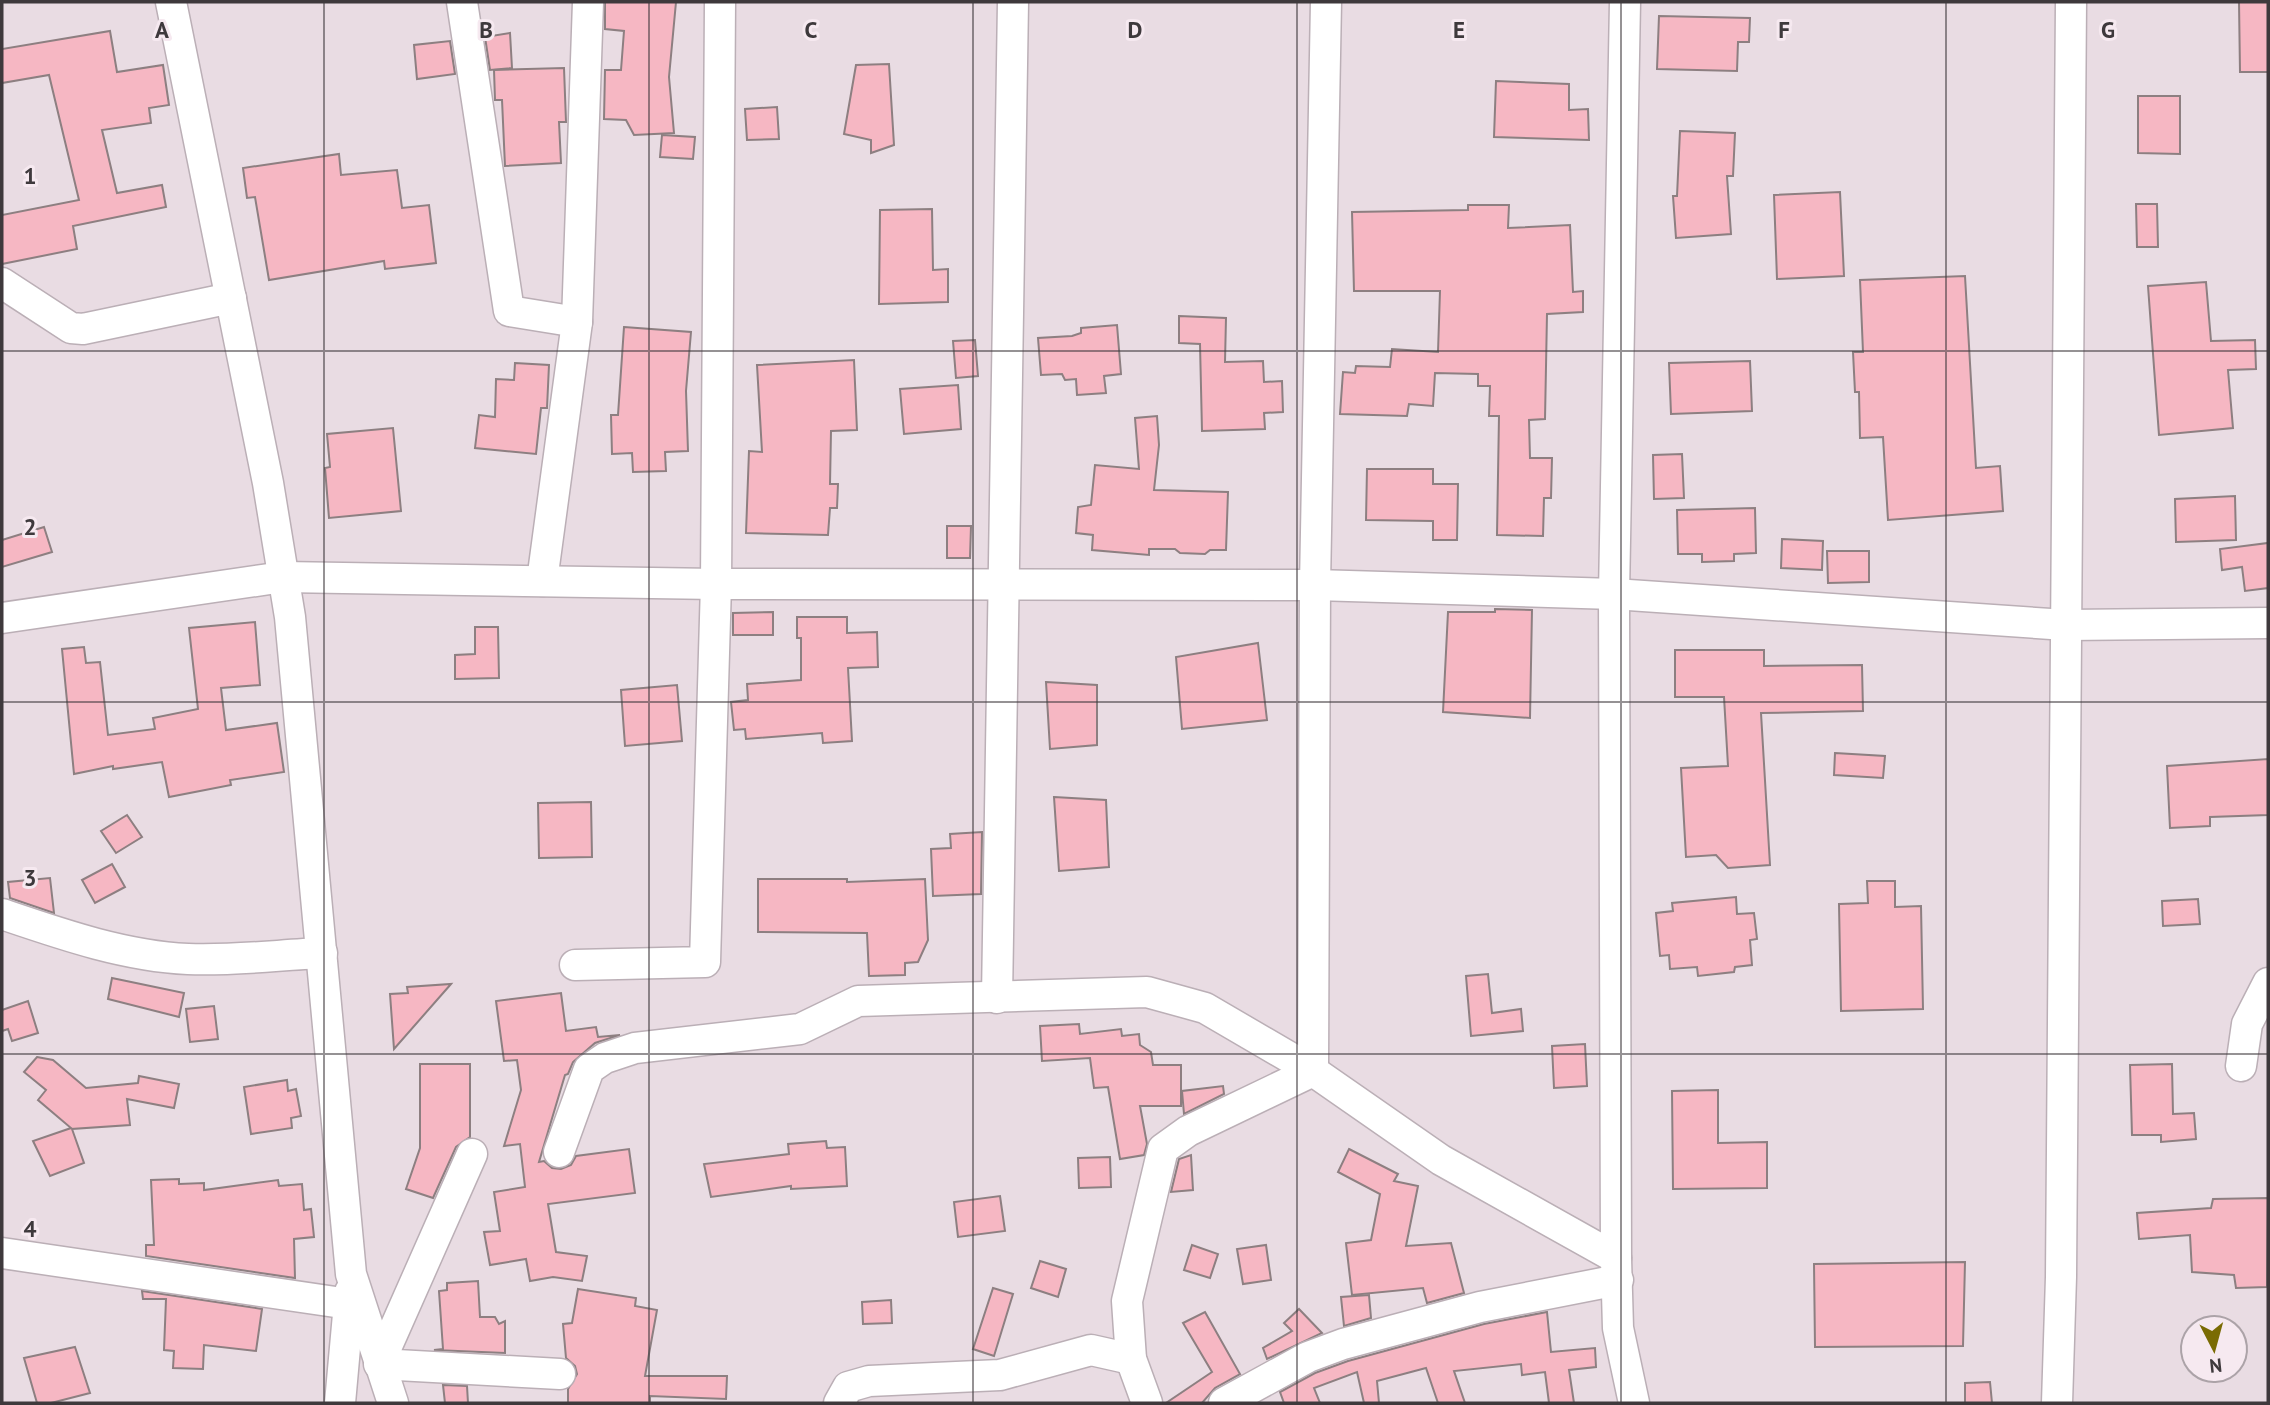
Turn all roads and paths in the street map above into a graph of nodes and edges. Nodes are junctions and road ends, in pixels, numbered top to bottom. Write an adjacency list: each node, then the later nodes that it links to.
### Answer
1 (171, 2): 10 (street)
2 (462, 2): 11 (street)
3 (588, 2): 11 (street)
4 (720, 2): 15 (street)
5 (1013, 2): 14 (street)
6 (1326, 2): 16 (street)
7 (1625, 2): 17 (street)
8 (2071, 2): 20 (street)
9 (2, 283): 10 (street)
10 (231, 298): 12 (street)
11 (577, 322): 13 (street)
12 (284, 577): 13 (street); 18 (street); 22 (street)
13 (542, 581): 15 (street)
14 (1006, 583): 15 (street); 16 (street); 25 (street)
15 (716, 584): 23 (street)
16 (1315, 585): 17 (street); 27 (street)
17 (1614, 594): 20 (street); 31 (street)
18 (2, 618)
19 (2268, 623): 20 (street)
20 (2066, 625): 43 (street)
21 (2, 914): 22 (street)
22 (322, 953): 32 (street)
23 (575, 965)
24 (2268, 983): 26 (street)
25 (997, 998): 27 (street); 28 (street)
26 (2241, 1066)
27 (1313, 1071): 31 (street); 34 (street)
28 (559, 1152)
29 (472, 1154): 35 (street)
30 (2, 1253): 33 (street)
31 (1617, 1269): 41 (street); 42 (street)
32 (351, 1274): 33 (street); 35 (street)
33 (349, 1304): 37 (street)
34 (1131, 1359): 39 (street); 40 (street)
35 (379, 1364): 36 (street); 38 (street)
36 (560, 1374)
37 (340, 1403)
38 (393, 1403)
39 (839, 1403)
40 (1147, 1403)
41 (1224, 1403)
42 (1634, 1403)
43 (2057, 1403)

